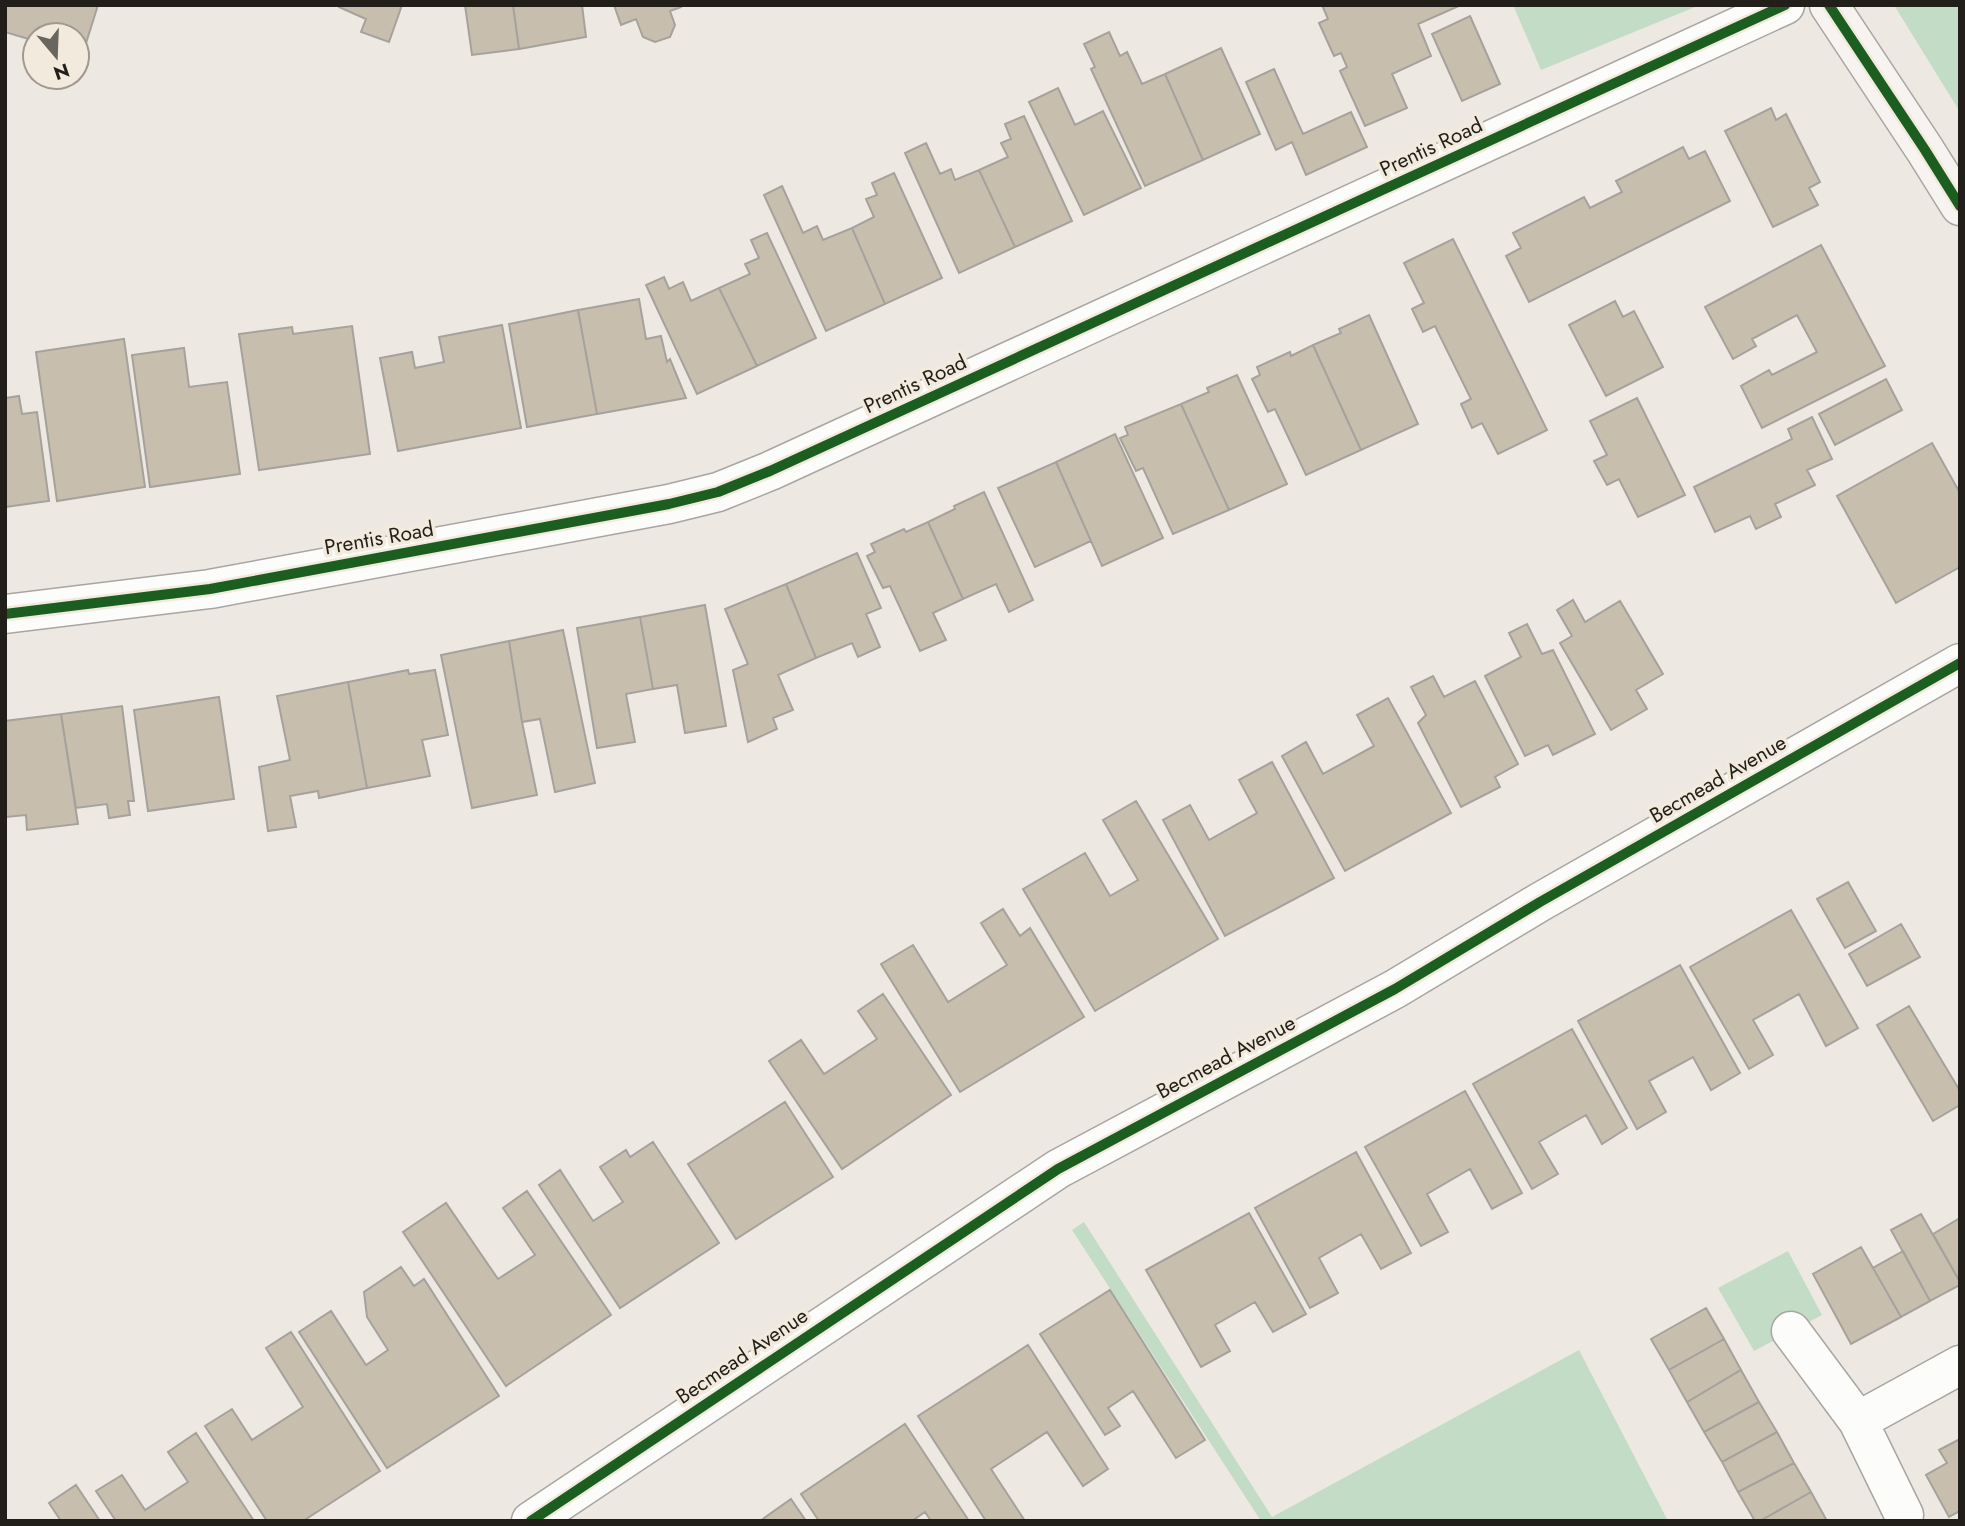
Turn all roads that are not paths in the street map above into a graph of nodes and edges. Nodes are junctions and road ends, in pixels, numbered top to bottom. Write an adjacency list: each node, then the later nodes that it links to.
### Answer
1 (1785, 5): 4 (street, Prentis Road)
2 (1829, 5): 3 (main road)
3 (1960, 206)
4 (5, 614)
5 (1960, 663): 10 (street, Becmead Avenue)
6 (1791, 1331): 8 (street)
7 (1960, 1365): 8 (street)
8 (1858, 1421): 9 (street)
9 (1904, 1515)
10 (531, 1521)

